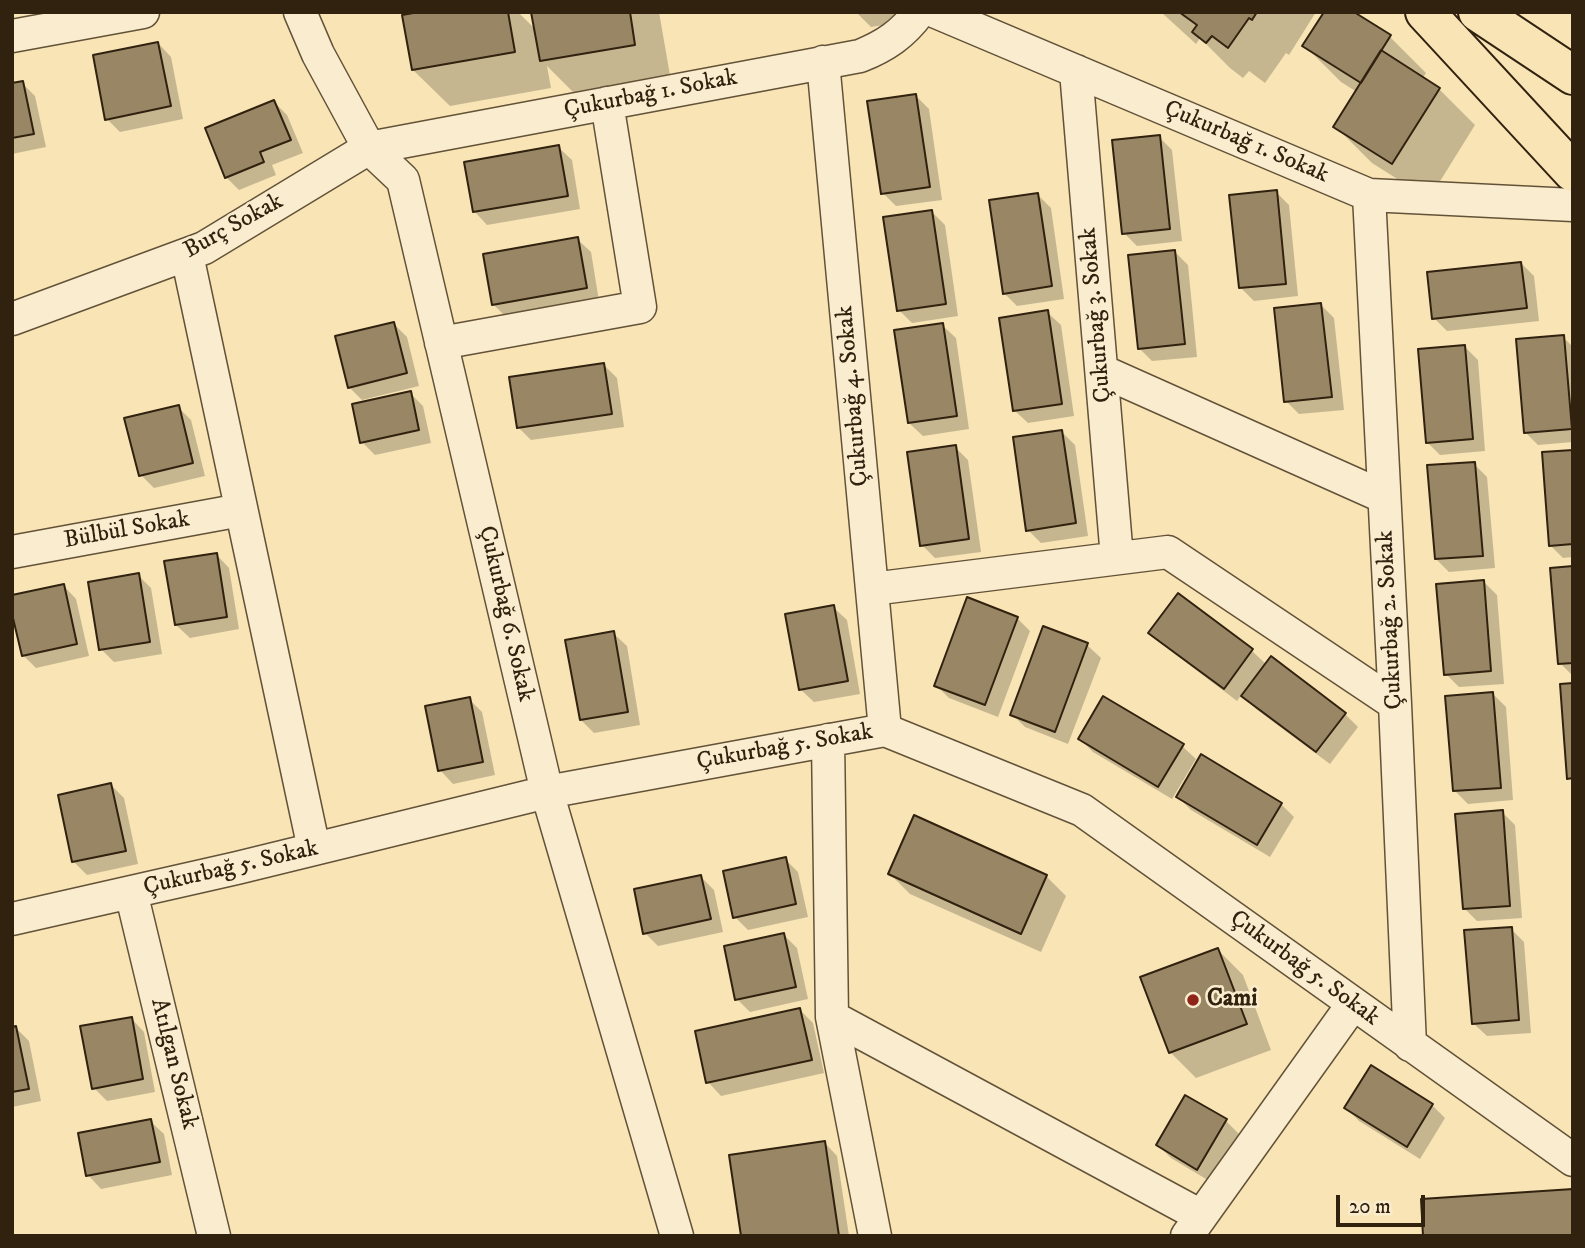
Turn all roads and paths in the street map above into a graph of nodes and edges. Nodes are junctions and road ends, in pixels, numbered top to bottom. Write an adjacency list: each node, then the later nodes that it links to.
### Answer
1 (143, 12): 7 (street)
2 (300, 12): 13 (street, Çukurbağ 6. Sokak)
3 (919, 12): 9 (street, Çukurbağ 1. Sokak)
4 (936, 12): 10 (street, Çukurbağ 1. Sokak)
5 (1426, 12): 14 (main road)
6 (1478, 12): 11 (main road)
7 (77, 18): 8 (street)
8 (12, 36)
9 (823, 62): 12 (street, Çukurbağ 1. Sokak); 25 (street, Çukurbağ 4. Sokak)
10 (1076, 71): 15 (street, Çukurbağ 1. Sokak); 20 (street, Çukurbağ 3. Sokak)
11 (1573, 75)
12 (607, 103): 13 (street, Çukurbağ 1. Sokak); 19 (street)
13 (369, 148): 17 (street, Burç Sokak); 19 (street, Çukurbağ 6. Sokak)
14 (1573, 172)
15 (1369, 195): 16 (street, Çukurbağ 1. Sokak); 21 (street, Çukurbağ 2. Sokak)
16 (1573, 205)
17 (187, 255): 18 (street, Burç Sokak); 22 (street)
18 (12, 319)
19 (441, 343): 29 (street, Çukurbağ 6. Sokak)
20 (1102, 371): 21 (street); 24 (street, Çukurbağ 3. Sokak)
21 (1384, 497): 26 (street, Çukurbağ 2. Sokak)
22 (241, 510): 23 (street, Bülbül Sokak); 30 (street)
23 (12, 552)
24 (1117, 558): 25 (street); 26 (street)
25 (872, 589): 27 (street, Çukurbağ 4. Sokak)
26 (1395, 704): 35 (street, Çukurbağ 2. Sokak)
27 (885, 730): 28 (street, Çukurbağ 5. Sokak); 33 (street, Çukurbağ 5. Sokak)
28 (828, 740): 29 (street, Çukurbağ 5. Sokak); 34 (street)
29 (547, 792): 30 (street, Çukurbağ 5. Sokak); 39 (street, Çukurbağ 6. Sokak)
30 (314, 849): 31 (street, Çukurbağ 5. Sokak)
31 (131, 892): 32 (street, Çukurbağ 5. Sokak); 38 (street, Atılgan Sokak)
32 (12, 919)
33 (1353, 1004): 35 (street, Çukurbağ 5. Sokak); 37 (street)
34 (832, 1017): 37 (street); 40 (street)
35 (1410, 1045): 36 (street, Çukurbağ 5. Sokak)
36 (1573, 1160)
37 (1194, 1226)
38 (214, 1236)
39 (677, 1236)
40 (875, 1236)

